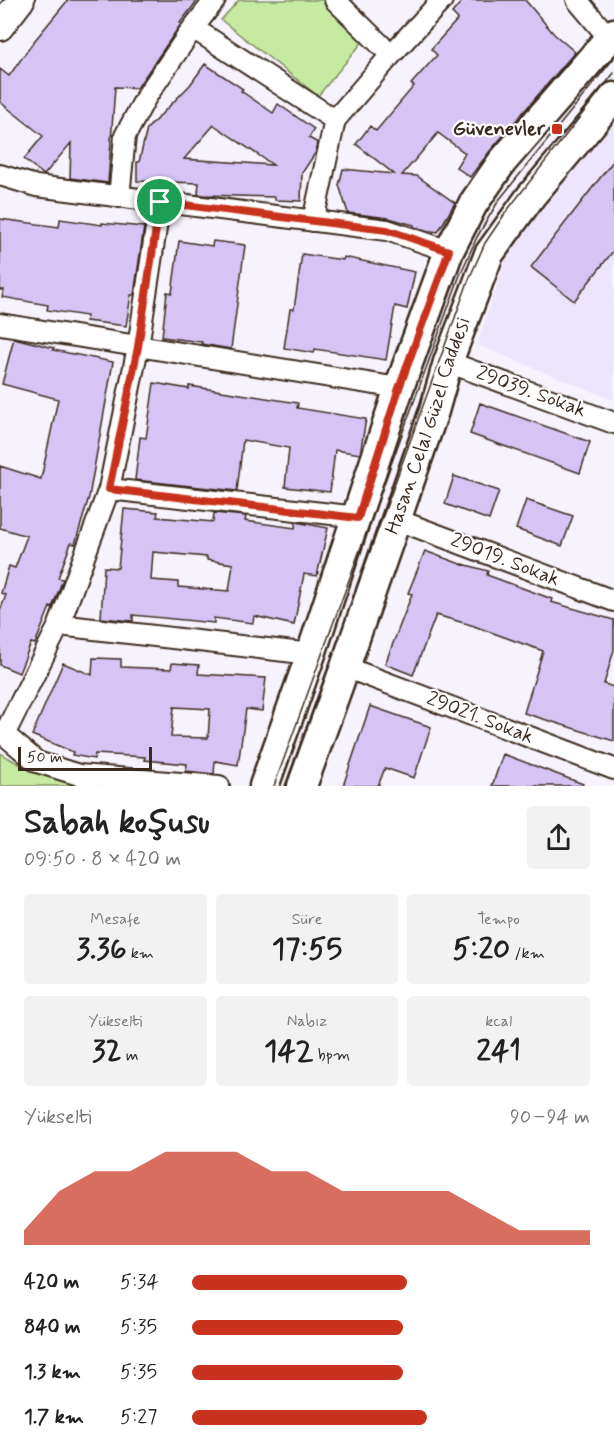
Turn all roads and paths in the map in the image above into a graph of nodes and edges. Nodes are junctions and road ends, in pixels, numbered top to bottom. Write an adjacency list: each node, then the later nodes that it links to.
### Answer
1 (21, 0): 6 (street)
2 (215, 0): 7 (street)
3 (335, 0): 9 (street)
4 (442, 0): 9 (street)
5 (577, 0): 8 (street)
6 (0, 27)
7 (193, 28): 11 (street); 13 (street)
8 (612, 36): 16 (main road, Hasan Celal Güzel Caddesi)
9 (391, 55): 11 (street)
10 (614, 97): 19 (main road, Hasan Celal Güzel Caddesi)
11 (334, 120): 15 (street)
12 (0, 176): 13 (street)
13 (119, 197): 14 (street)
14 (160, 202): 15 (street); 18 (street)
15 (313, 221): 16 (street)
16 (449, 251): 20 (main road, Hasan Celal Güzel Caddesi)
17 (0, 324): 18 (street)
18 (138, 347): 20 (street); 22 (street)
19 (448, 362): 21 (street, 29039. Sokak); 24 (main road, Hasan Celal Güzel Caddesi)
20 (399, 388): 23 (main road, Hasan Celal Güzel Caddesi)
21 (614, 423)
22 (109, 489): 23 (street); 26 (street)
23 (358, 518): 27 (main road, Hasan Celal Güzel Caddesi)
24 (395, 519): 25 (street, 29019. Sokak); 28 (main road, Hasan Celal Güzel Caddesi)
25 (614, 601)
26 (58, 624): 27 (street); 29 (street)
27 (311, 654): 32 (main road, Hasan Celal Güzel Caddesi)
28 (345, 667): 30 (street, 29021. Sokak); 33 (main road, Hasan Celal Güzel Caddesi)
29 (2, 732): 31 (street)
30 (614, 769)
31 (219, 786)
32 (264, 786)
33 (302, 786)

